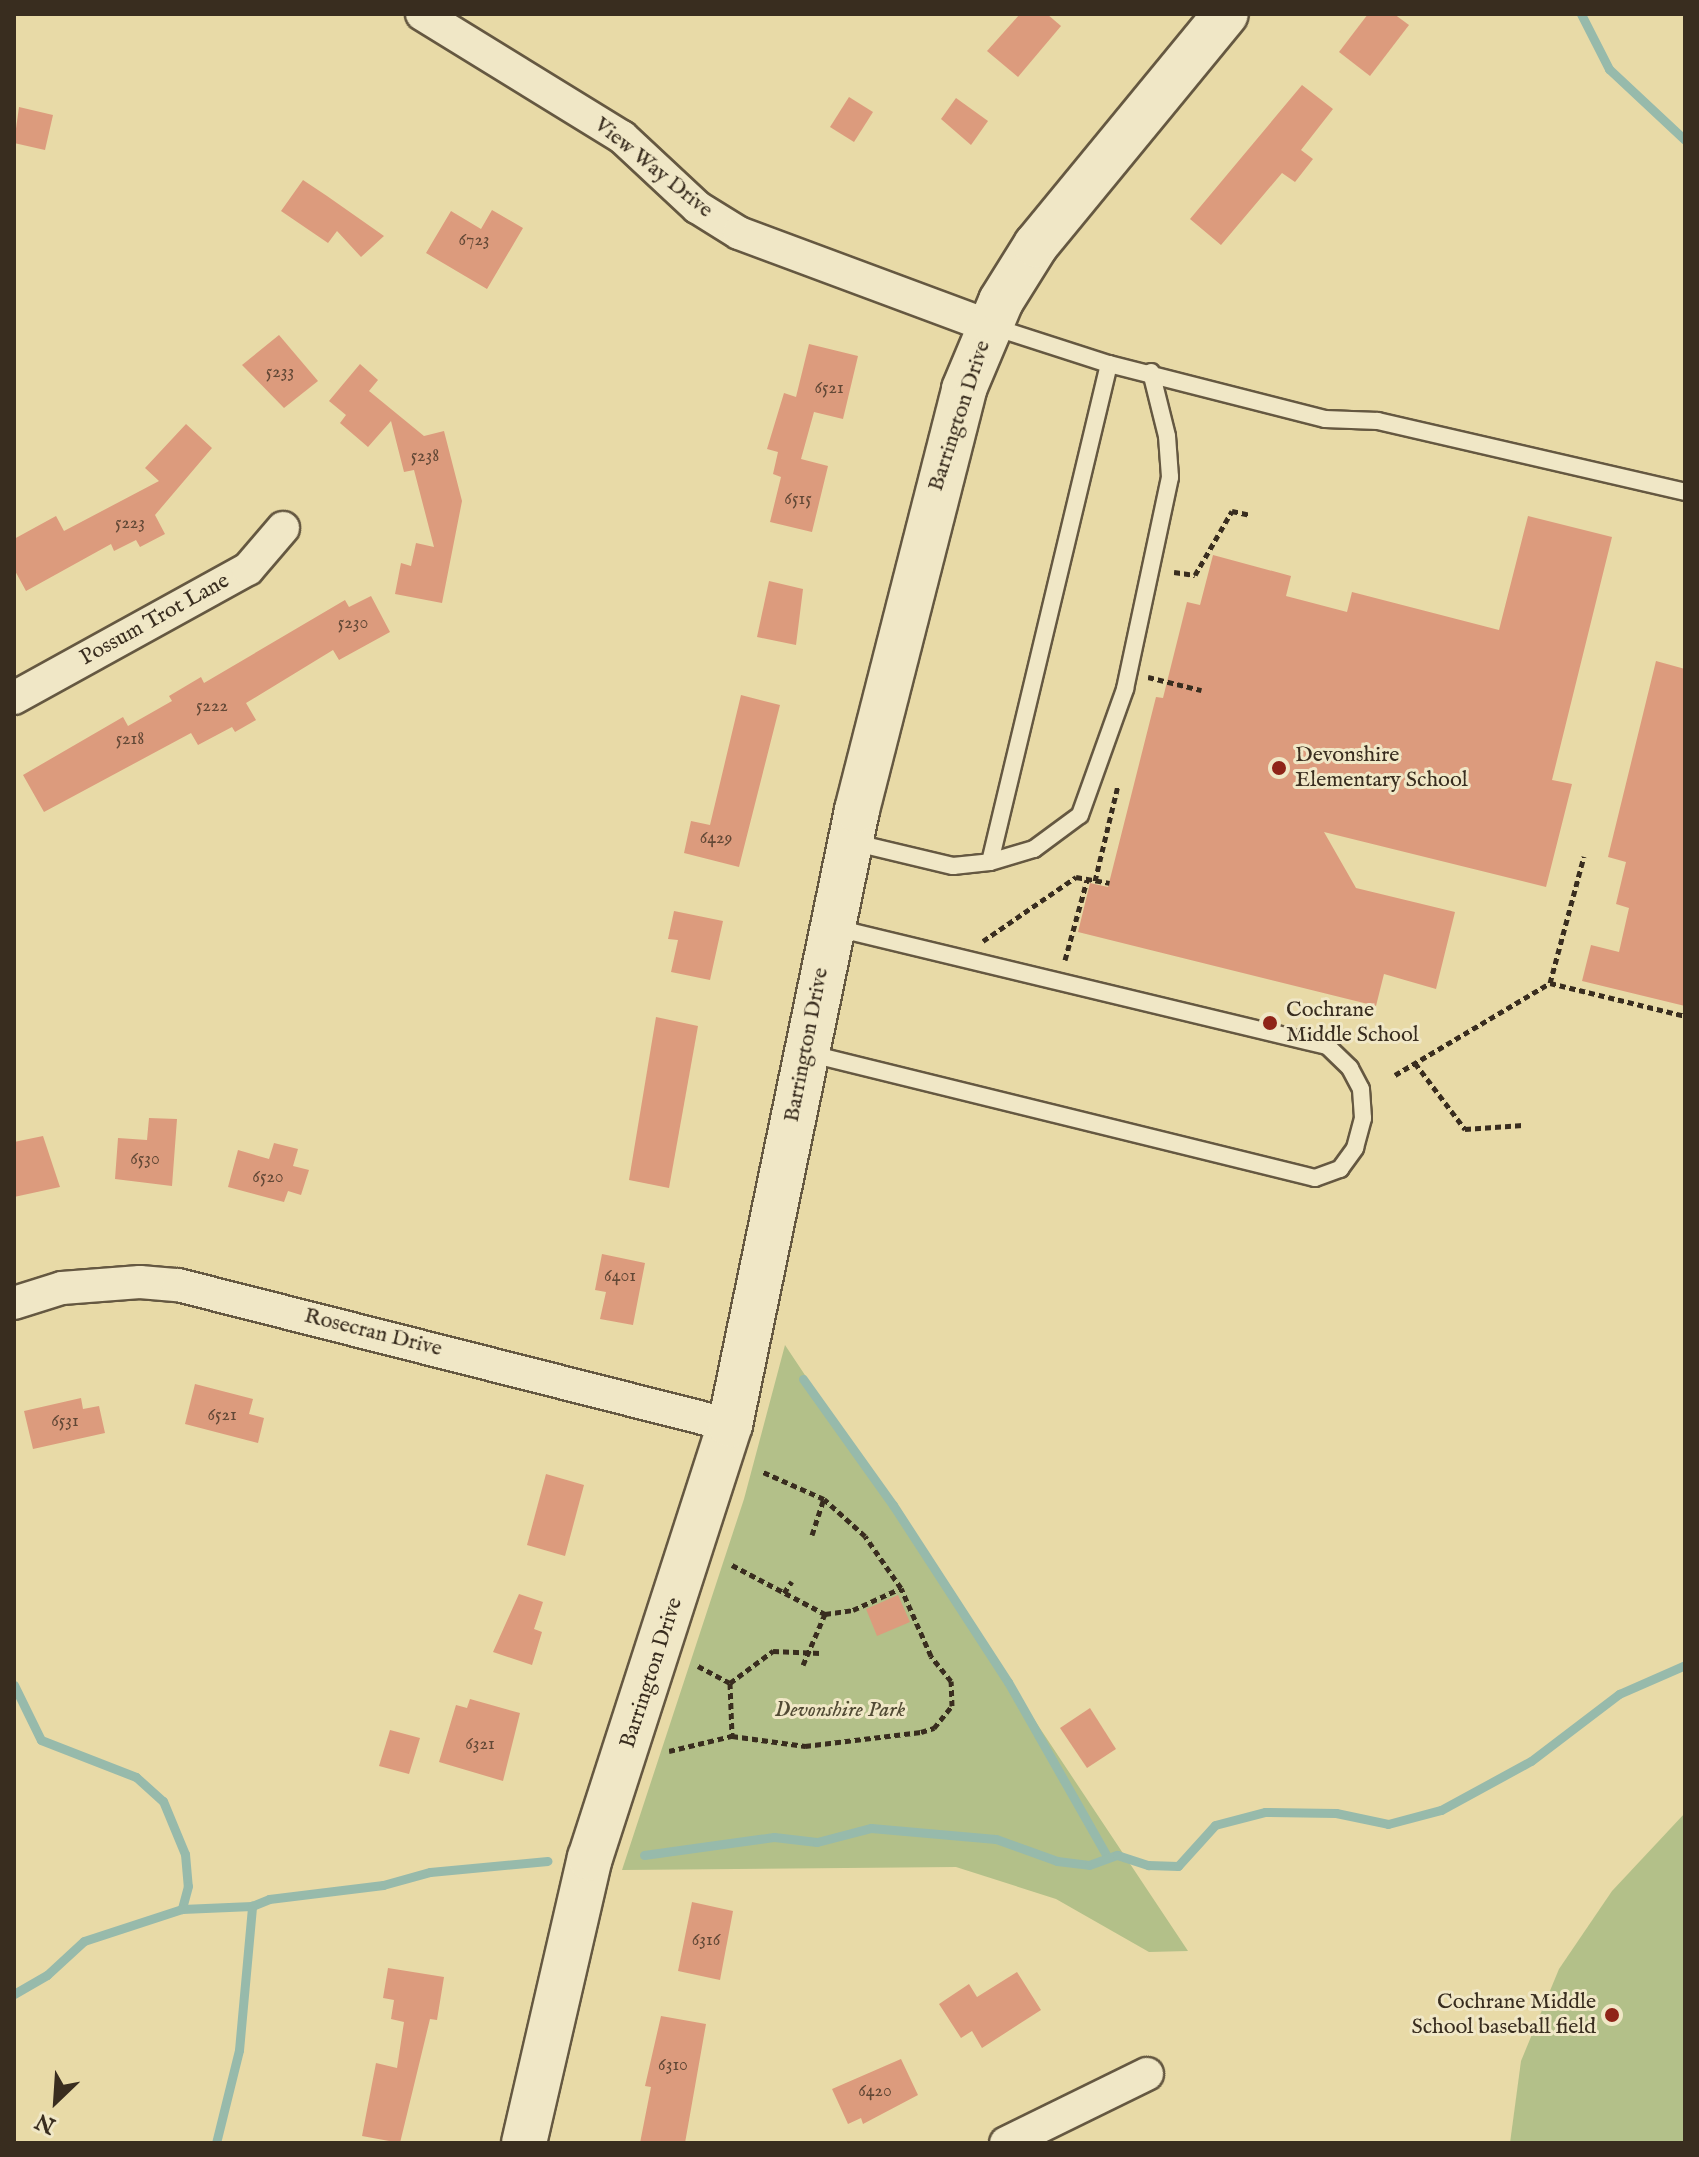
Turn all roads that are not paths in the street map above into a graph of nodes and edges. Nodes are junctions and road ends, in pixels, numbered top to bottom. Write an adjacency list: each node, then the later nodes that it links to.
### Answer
1 (422, 14): 3 (street, View Way Drive)
2 (1226, 14): 3 (street, Barrington Drive)
3 (989, 326): 4 (lane); 9 (street, Barrington Drive)
4 (1109, 364): 5 (lane); 10 (lane)
5 (1151, 372): 6 (lane); 10 (lane)
6 (1685, 492)
7 (283, 528): 8 (street, Possum Trot Lane)
8 (14, 698)
9 (850, 841): 10 (lane); 11 (street, Barrington Drive)
10 (990, 862)
11 (832, 927): 12 (street, Barrington Drive); 12 (lane)
12 (806, 1052): 14 (street, Barrington Drive)
13 (14, 1303): 14 (street, Rosecran Drive)
14 (730, 1425): 16 (street, Barrington Drive)
15 (1147, 2074): 17 (street)
16 (524, 2143)
17 (1006, 2143)

